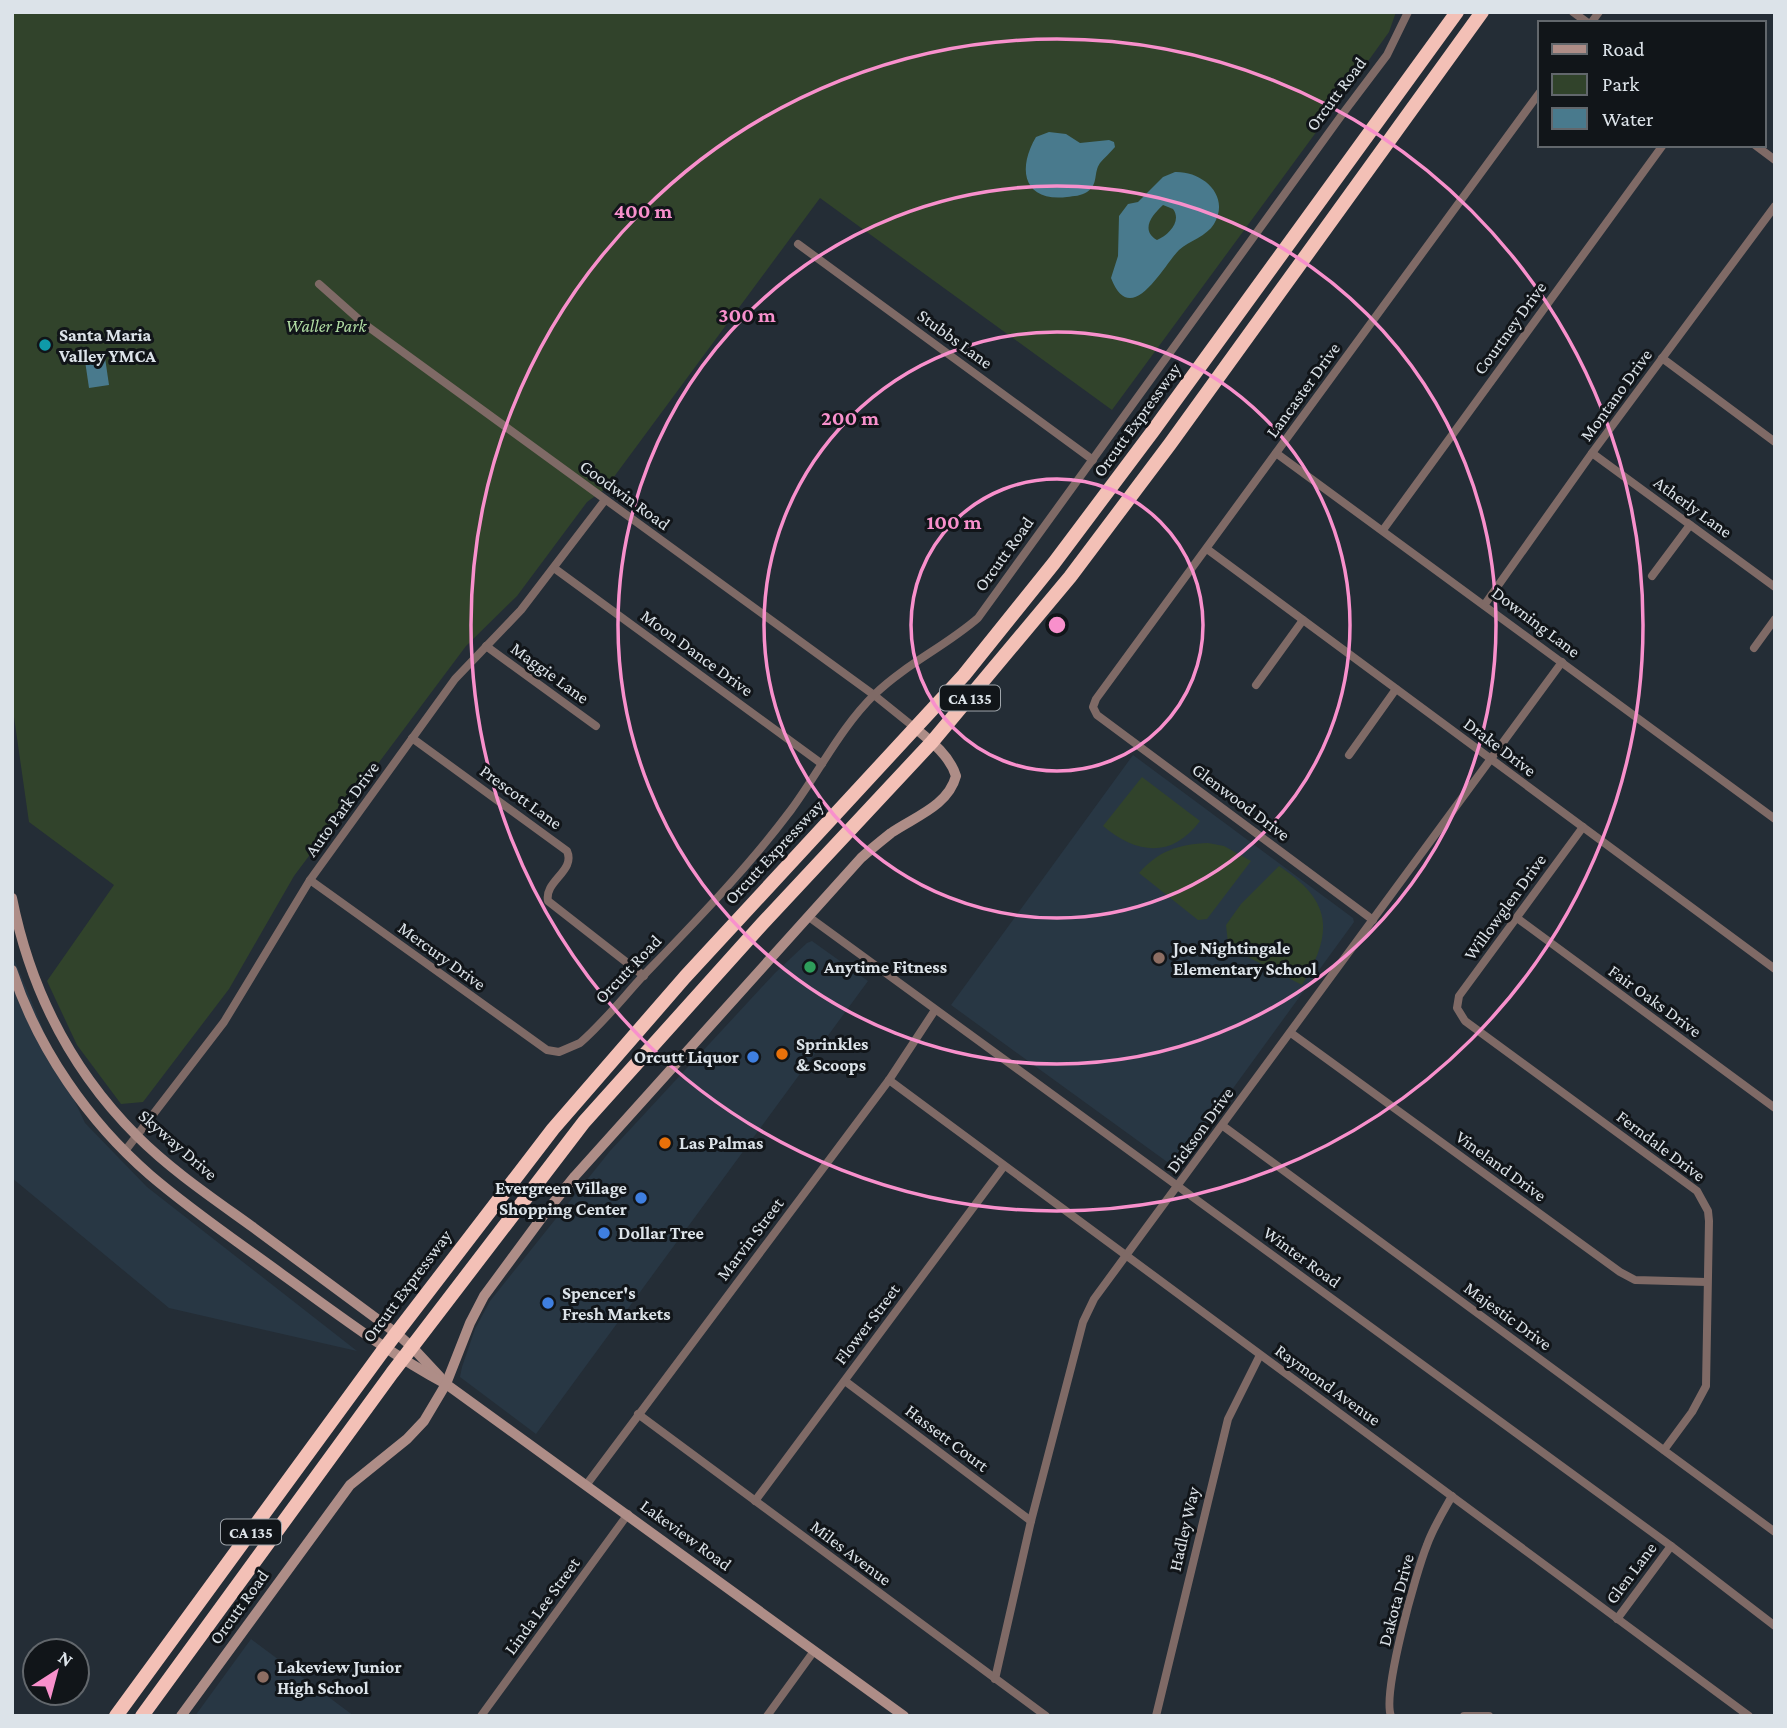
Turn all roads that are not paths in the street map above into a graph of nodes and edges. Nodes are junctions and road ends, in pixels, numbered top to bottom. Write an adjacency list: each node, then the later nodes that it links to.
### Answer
1 (1408, 12): 15 (street, Orcutt Road)
2 (1457, 12): 34 (highway, Orcutt Expressway / CA 135)
3 (1482, 12): 36 (highway, CA 135)
4 (1538, 95): 13 (street, Lancaster Drive)
5 (1662, 147): 18 (street, Courtney Drive)
6 (1758, 147): 7 (street)
7 (1775, 160)
8 (1775, 206): 11 (street, Montano Drive)
9 (798, 244): 15 (street, Stubbs Lane)
10 (319, 284): 16 (street, Goodwin Road)
11 (1662, 358): 12 (street); 14 (street, Montano Drive)
12 (1775, 442)
13 (1276, 453): 18 (street, Downing Lane); 19 (street, Lancaster Drive)
14 (1592, 453): 17 (street, Atherly Lane); 23 (street, Montano Drive)
15 (1093, 460): 31 (street, Orcutt Road)
16 (605, 500): 20 (street, Auto Park Drive); 31 (street, Goodwin Road)
17 (1690, 525): 21 (street); 22 (street, Atherly Lane)
18 (1383, 530): 23 (street, Downing Lane)
19 (1207, 549): 25 (street, Drake Drive); 32 (street, Lancaster Drive)
20 (554, 568): 26 (street, Auto Park Drive); 39 (street, Moon Dance Drive)
21 (1652, 576)
22 (1775, 587)
23 (1485, 604): 28 (street, Downing Lane)
24 (1775, 619): 27 (street)
25 (1303, 620): 29 (street); 30 (street, Drake Drive)
26 (486, 646): 33 (street, Maggie Lane); 35 (street, Auto Park Drive)
27 (1754, 648)
28 (1562, 662): 38 (street, Dickson Drive); 40 (street, Downing Lane)
29 (1256, 685)
30 (1396, 689): 37 (street); 38 (street, Drake Drive)
31 (874, 695): 34 (street, Goodwin Road); 39 (street, Orcutt Road)
32 (1093, 707): 46 (street, Glenwood Drive)
33 (596, 726)
34 (915, 728): 36 (main road, Orcutt Road); 63 (highway, Orcutt Expressway / CA 135)
35 (412, 738): 42 (street, Auto Park Drive); 49 (street, Prescott Lane)
36 (932, 742): 44 (main road, Orcutt Road); 64 (highway, CA 135)
37 (1349, 755)
38 (1491, 759): 41 (street, Drake Drive); 46 (street, Dickson Drive)
39 (822, 764): 49 (street, Orcutt Road)
40 (1775, 819)
41 (1583, 827): 45 (street, Willowglen Drive); 47 (street, Drake Drive)
42 (310, 880): 53 (street, Mercury Drive); 57 (street, Auto Park Drive)
43 (12, 898): 57 (main road, Skyway Drive)
44 (809, 917): 51 (street, Winter Road); 69 (main road, Orcutt Road)
45 (1517, 918): 50 (street, Willowglen Drive); 55 (street, Fair Oaks Drive)
46 (1373, 920): 52 (street, Dickson Drive)
47 (1775, 969)
48 (12, 970): 58 (main road)
49 (644, 976): 53 (street, Orcutt Road)
50 (1457, 1008): 62 (street, Ferndale Drive)
51 (935, 1010): 54 (street, Marvin Street); 60 (street, Winter Road)
52 (1291, 1033): 56 (street, Dickson Drive); 62 (street, Vineland Drive)
53 (559, 1052)
54 (888, 1080): 59 (street, Raymond Avenue); 70 (street, Marvin Street)
55 (1775, 1108)
56 (1223, 1126): 60 (street, Dickson Drive); 71 (street, Majestic Drive)
57 (137, 1136): 58 (street, Auto Park Drive); 63 (main road, Skyway Drive)
58 (125, 1151): 65 (main road)
59 (1004, 1167): 61 (street, Raymond Avenue); 68 (street, Flower Street)
60 (1178, 1186): 61 (street, Dickson Drive); 78 (street, Winter Road)
61 (1126, 1256): 66 (street, Raymond Avenue); 76 (street, Dickson Drive)
62 (1707, 1282): 71 (street, Ferndale Drive)
63 (396, 1334): 64 (main road, Skyway Drive); 65 (highway, Orcutt Expressway / CA 135)
64 (412, 1347): 67 (highway, CA 135); 69 (main road, Lakeview Road)
65 (384, 1348): 67 (main road); 83 (highway, Orcutt Expressway / CA 135)
66 (1260, 1355): 73 (street, Raymond Avenue); 90 (street, Hadley Way)
67 (402, 1360): 69 (main road, Lakeview Road); 84 (highway, CA 135)
68 (845, 1381): 74 (street, Flower Street); 76 (street, Hassett Court)
69 (446, 1384): 72 (main road, Lakeview Road); 85 (main road, Orcutt Road)
70 (638, 1414): 72 (street, Marvin Street); 74 (street, Miles Avenue)
71 (1664, 1451): 77 (street, Majestic Drive)
72 (587, 1485): 75 (main road, Lakeview Road)
73 (1452, 1496): 79 (street, Raymond Avenue); 91 (street, Dakota Drive)
74 (755, 1501): 82 (street, Miles Avenue)
75 (628, 1514): 81 (main road, Lakeview Road); 86 (street, Linda Lee Street)
76 (1031, 1521): 82 (street, Dickson Drive)
77 (1775, 1532)
78 (1671, 1546): 79 (street, Glen Lane); 80 (street, Winter Road)
79 (1617, 1619): 94 (street, Raymond Avenue)
80 (1775, 1626)
81 (814, 1651): 87 (street); 88 (main road, Lakeview Road)
82 (995, 1679): 89 (street, Miles Avenue)
83 (116, 1716)
84 (142, 1716)
85 (181, 1716)
86 (481, 1716)
87 (767, 1716)
88 (904, 1716)
89 (1046, 1716)
90 (1156, 1716)
91 (1391, 1716)
92 (1464, 1716): 93 (street)
93 (1489, 1716)
94 (1749, 1716)

